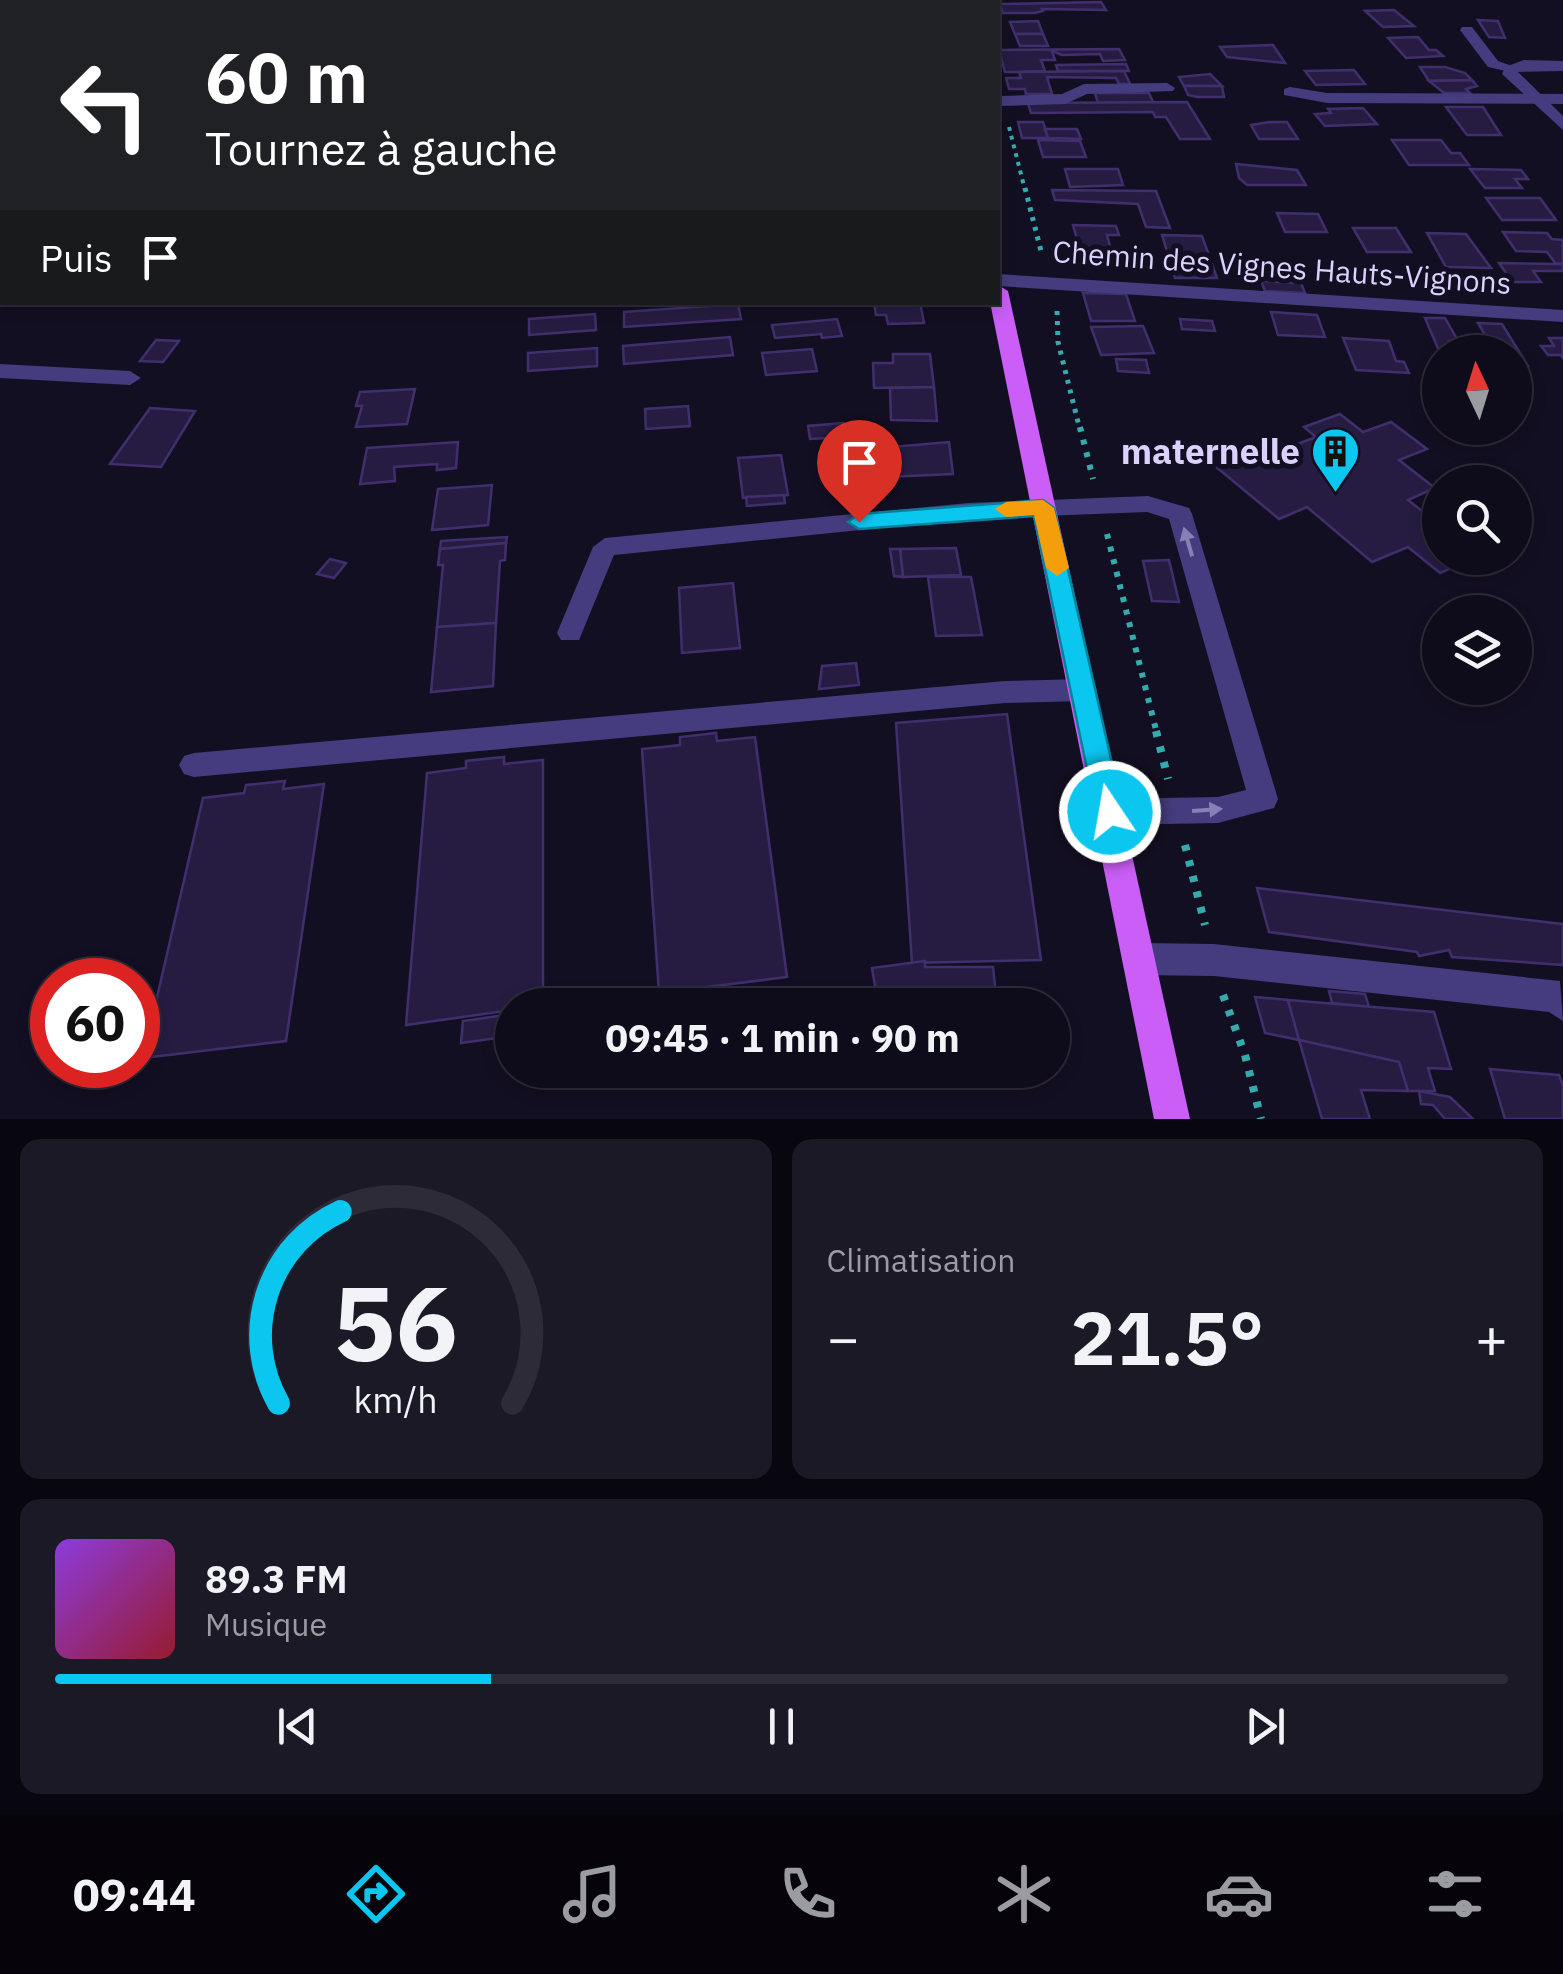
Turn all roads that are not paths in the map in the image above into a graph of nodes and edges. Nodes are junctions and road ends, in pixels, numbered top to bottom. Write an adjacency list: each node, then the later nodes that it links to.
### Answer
1 (1466, 30): 3 (street)
2 (1563, 66): 3 (street)
3 (1510, 70): 6 (street)
4 (1166, 88): 8 (street)
5 (1290, 92): 6 (street)
6 (1533, 97): 7 (street); 9 (street)
7 (1563, 99)
8 (1000, 101)
9 (1563, 126)
10 (1000, 280): 12 (street, Chemin des Vignes Hauts-Vignons)
11 (1000, 301): 15 (main road)
12 (1563, 316)
13 (0, 370): 14 (street)
14 (130, 378)
15 (1043, 508): 16 (street); 17 (main road); 19 (street, one-way to 15)
16 (570, 633)
17 (1084, 690): 18 (street); 19 (main road)
18 (194, 765)
19 (1110, 812): 20 (main road)
20 (1140, 959): 21 (street); 22 (main road)
21 (1563, 1005)
22 (1172, 1119)

